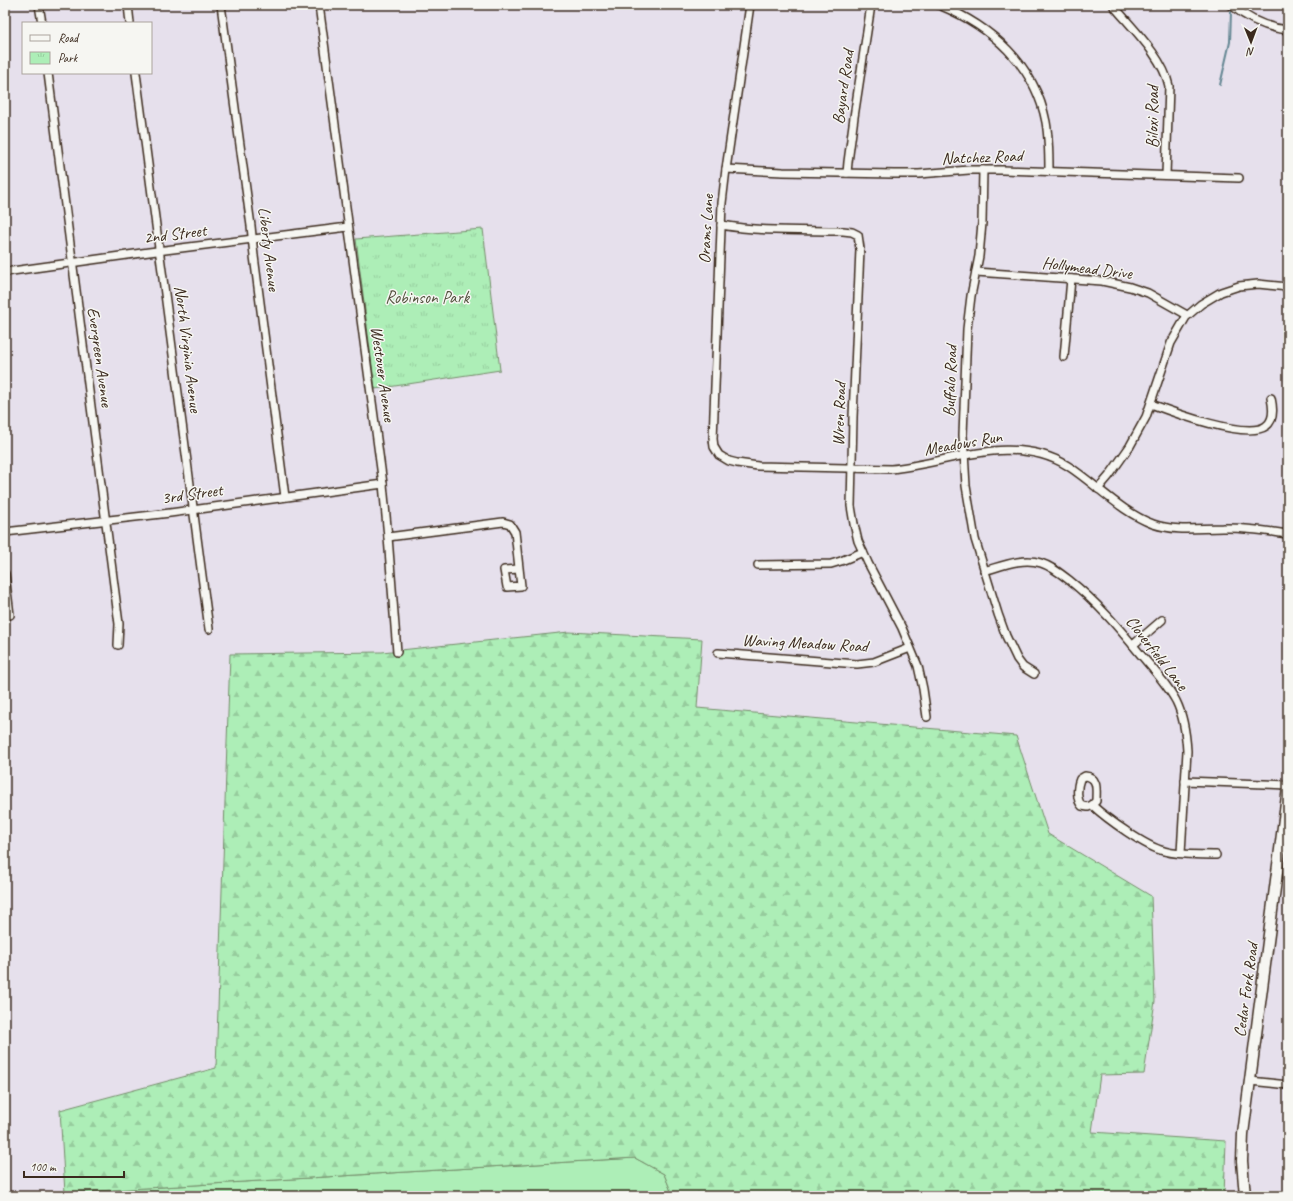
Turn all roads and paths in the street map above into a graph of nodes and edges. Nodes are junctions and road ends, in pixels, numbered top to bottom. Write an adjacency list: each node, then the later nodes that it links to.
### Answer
1 (39, 5): 10 (street)
2 (128, 5): 11 (street)
3 (221, 5): 23 (street, Liberty Avenue)
4 (319, 5): 22 (street, Westover Avenue)
5 (750, 5): 15 (street, Orams Lane)
6 (871, 5): 18 (street, Bayard Road)
7 (939, 5): 17 (street)
8 (1113, 5): 19 (street, Biloxi Road)
9 (1231, 5): 12 (street)
10 (42, 22)
11 (130, 22)
12 (1288, 30)
13 (48, 74): 25 (street, Evergreen Avenue)
14 (136, 74): 24 (street, North Virginia Avenue)
15 (726, 169): 18 (street, Natchez Road); 21 (street, Orams Lane)
16 (983, 170): 17 (street, Natchez Road); 18 (street, Natchez Road); 27 (street, Buffalo Road)
17 (1049, 171): 19 (street, Natchez Road)
18 (847, 173)
19 (1166, 175): 20 (street, Natchez Road)
20 (1239, 178)
21 (721, 225): 34 (street, Orams Lane); 36 (street, Wren Road)
22 (348, 227): 23 (street, 2nd Street); 37 (street, Westover Avenue)
23 (252, 239): 24 (street, 2nd Street); 39 (street, Liberty Avenue)
24 (160, 251): 25 (street, 2nd Street); 40 (street, North Virginia Avenue)
25 (72, 263): 26 (street, 2nd Street); 41 (street, Evergreen Avenue)
26 (5, 272)
27 (976, 272): 28 (street, Hollymead Drive); 35 (street, Buffalo Road)
28 (1071, 279): 30 (street, Hollymead Drive); 31 (street)
29 (1288, 288): 30 (street)
30 (1187, 315): 33 (street)
31 (1064, 357)
32 (1270, 398): 33 (street)
33 (1151, 404): 38 (street)
34 (719, 455): 36 (street, Meadows Run)
35 (964, 456): 36 (street, Meadows Run); 38 (street, Meadows Run); 48 (street, Buffalo Road)
36 (852, 469): 45 (street, Wren Road)
37 (383, 484): 39 (street, 3rd Street); 44 (street, Westover Avenue)
38 (1098, 489): 43 (street, Meadows Run)
39 (285, 497): 40 (street, 3rd Street)
40 (193, 509): 41 (street, 3rd Street); 52 (street, North Virginia Avenue)
41 (106, 520): 42 (street, 3rd Street); 53 (street, Evergreen Avenue)
42 (5, 532)
43 (1288, 534)
44 (388, 537): 47 (street); 56 (street, Westover Avenue)
45 (863, 552): 46 (street); 55 (street, Wren Road)
46 (758, 565)
47 (519, 569)
48 (984, 571): 54 (street, Cloverfield Lane); 58 (street, Buffalo Road)
49 (5, 574): 50 (street)
50 (10, 615)
51 (1162, 620): 54 (street)
52 (209, 629)
53 (118, 645)
54 (1133, 645): 60 (street, Cloverfield Lane)
55 (910, 648): 57 (street, Waving Meadow Road); 59 (street, Wren Road)
56 (397, 652)
57 (718, 653)
58 (1034, 674)
59 (927, 717)
60 (1185, 781): 61 (street); 64 (street, Cloverfield Lane)
61 (1288, 784)
62 (1288, 788): 66 (street, Cedar Fork Road)
63 (1092, 805): 64 (street)
64 (1181, 854): 65 (street)
65 (1216, 855)
66 (1250, 1081): 67 (street); 68 (street, Cedar Fork Road)
67 (1288, 1085)
68 (1245, 1196)

